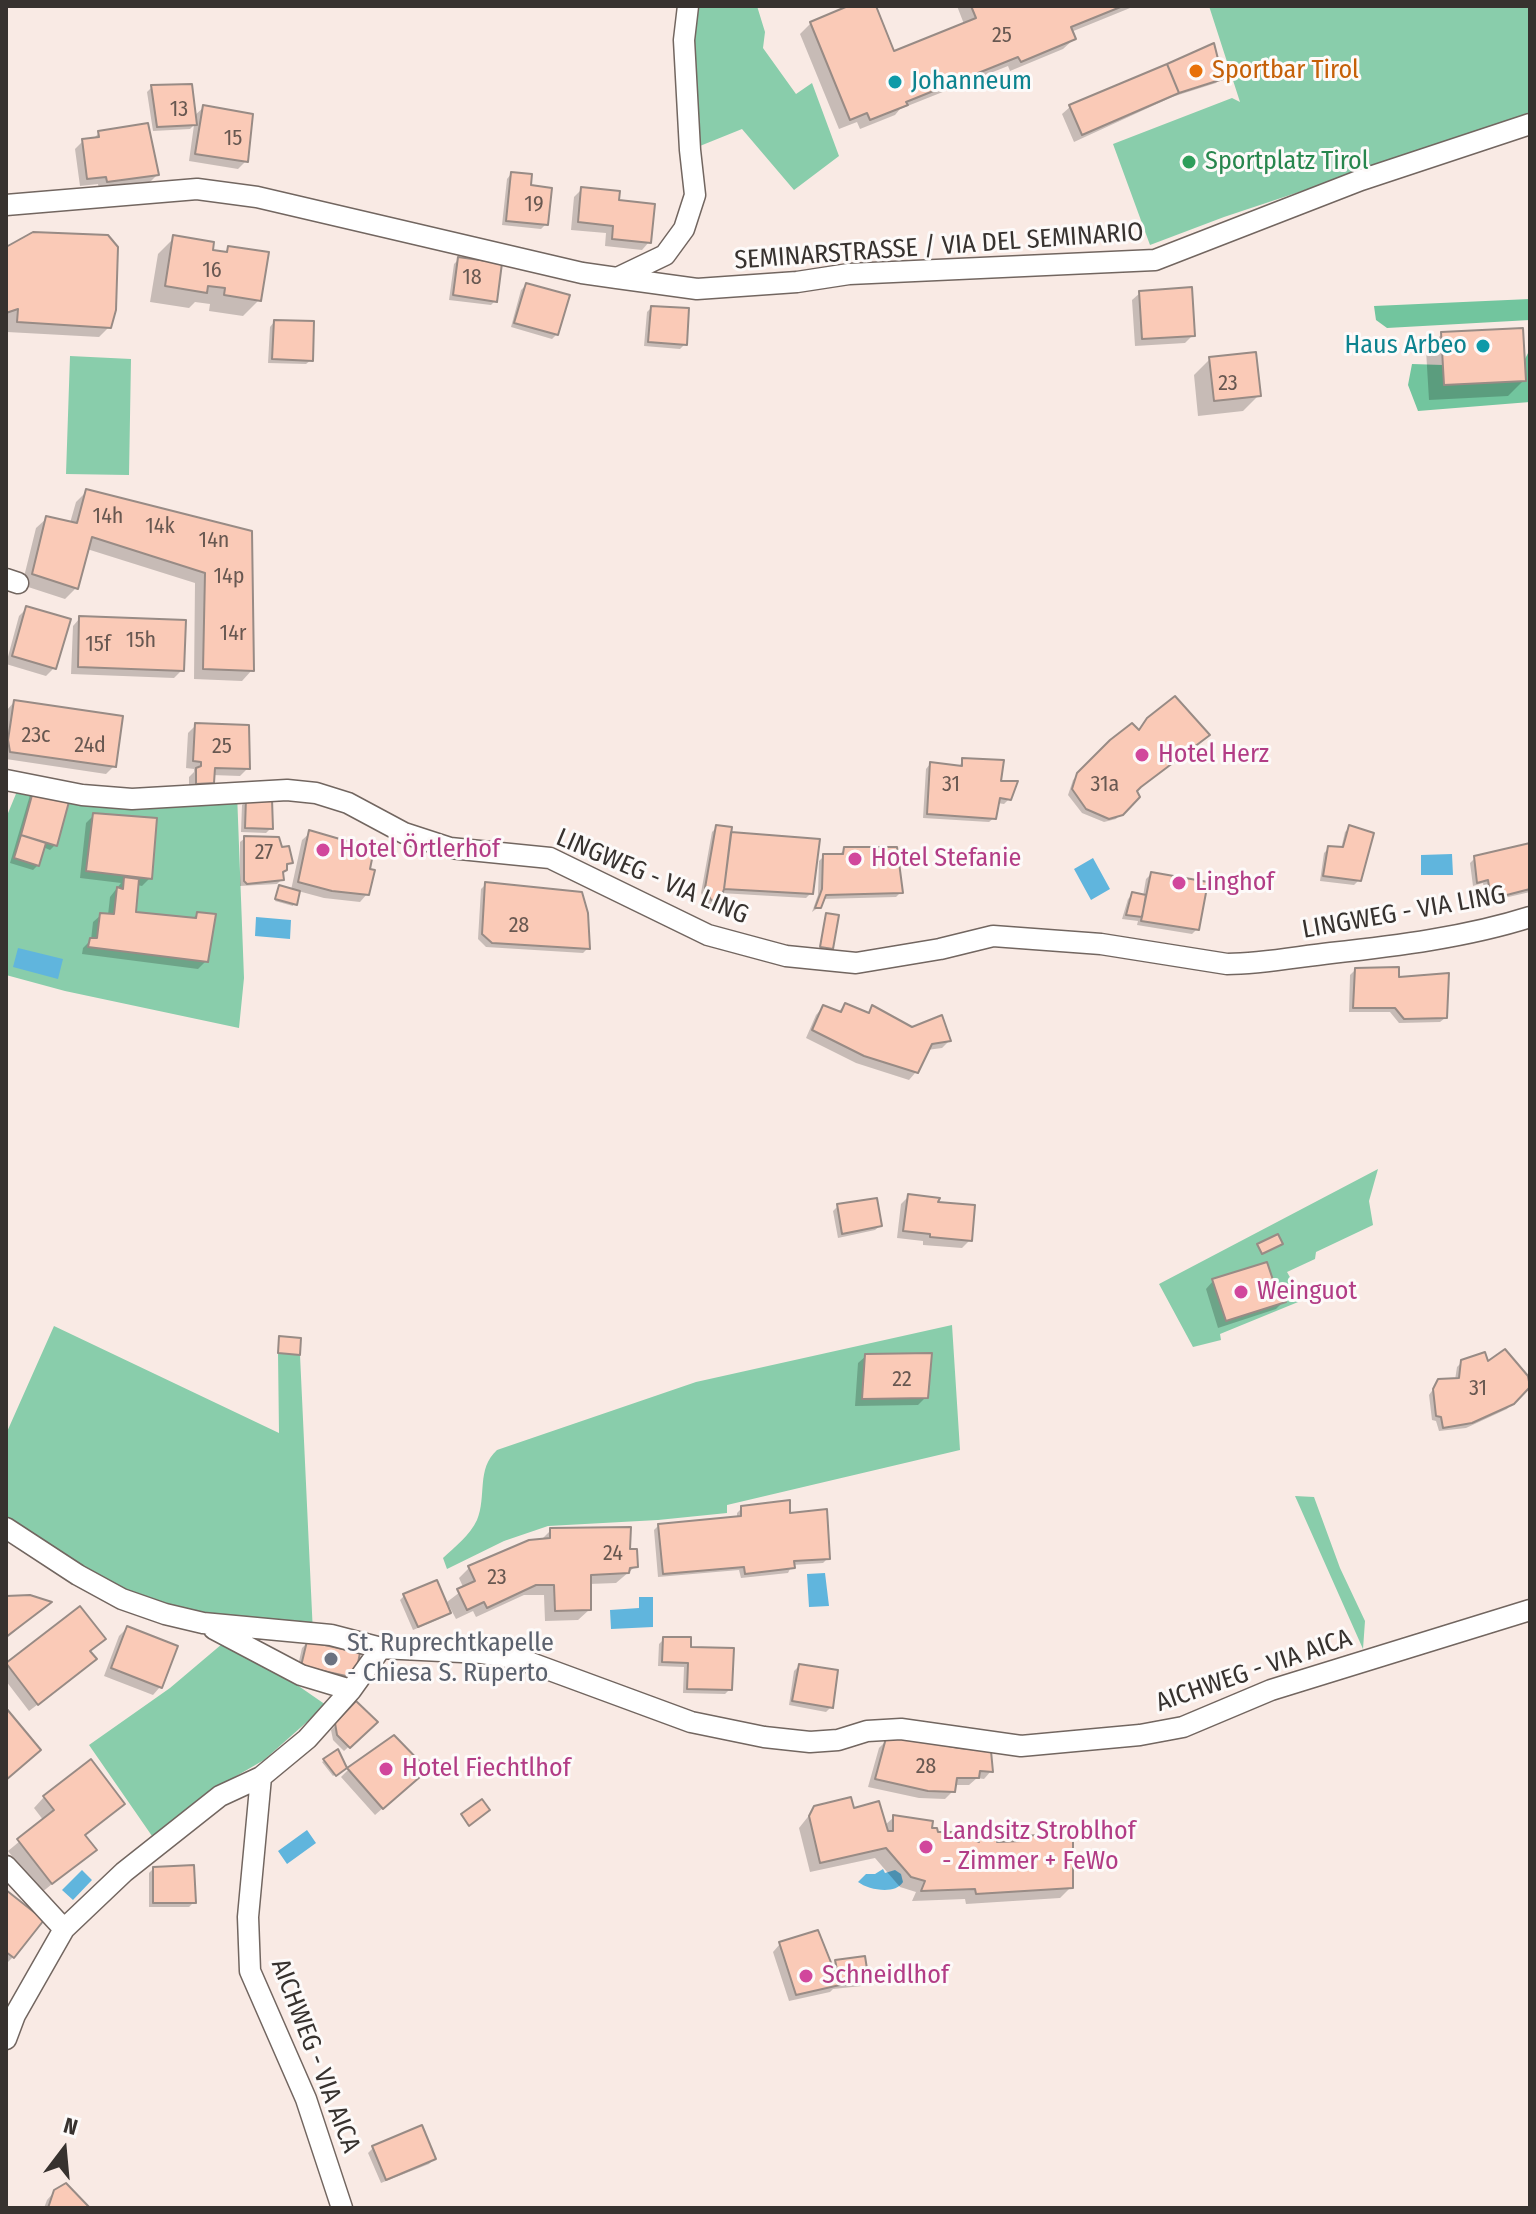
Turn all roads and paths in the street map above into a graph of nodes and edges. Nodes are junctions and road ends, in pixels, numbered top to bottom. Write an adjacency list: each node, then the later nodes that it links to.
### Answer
1 (688, 6): 4 (street)
2 (1530, 124): 4 (street, SEMINARSTRASSE / VIA DEL SEMINARIO)
3 (6, 205): 4 (street, SEMINARSTRASSE / VIA DEL SEMINARIO)
4 (617, 278)
5 (6, 780): 6 (street, LINGWEG - VIA LING)
6 (1530, 917)
7 (6, 1528): 9 (street, AICHWEG - VIA AICA)
8 (1530, 1610): 10 (street, AICHWEG - VIA AICA)
9 (203, 1623): 10 (street, AICHWEG - VIA AICA); 11 (street, AICHWEG - VIA AICA)
10 (381, 1648): 11 (street)
11 (351, 1690): 12 (street)
12 (261, 1777): 14 (street); 16 (street, AICHWEG - VIA AICA)
13 (6, 1866): 14 (street)
14 (64, 1929): 15 (street)
15 (6, 2039)
16 (342, 2208)

